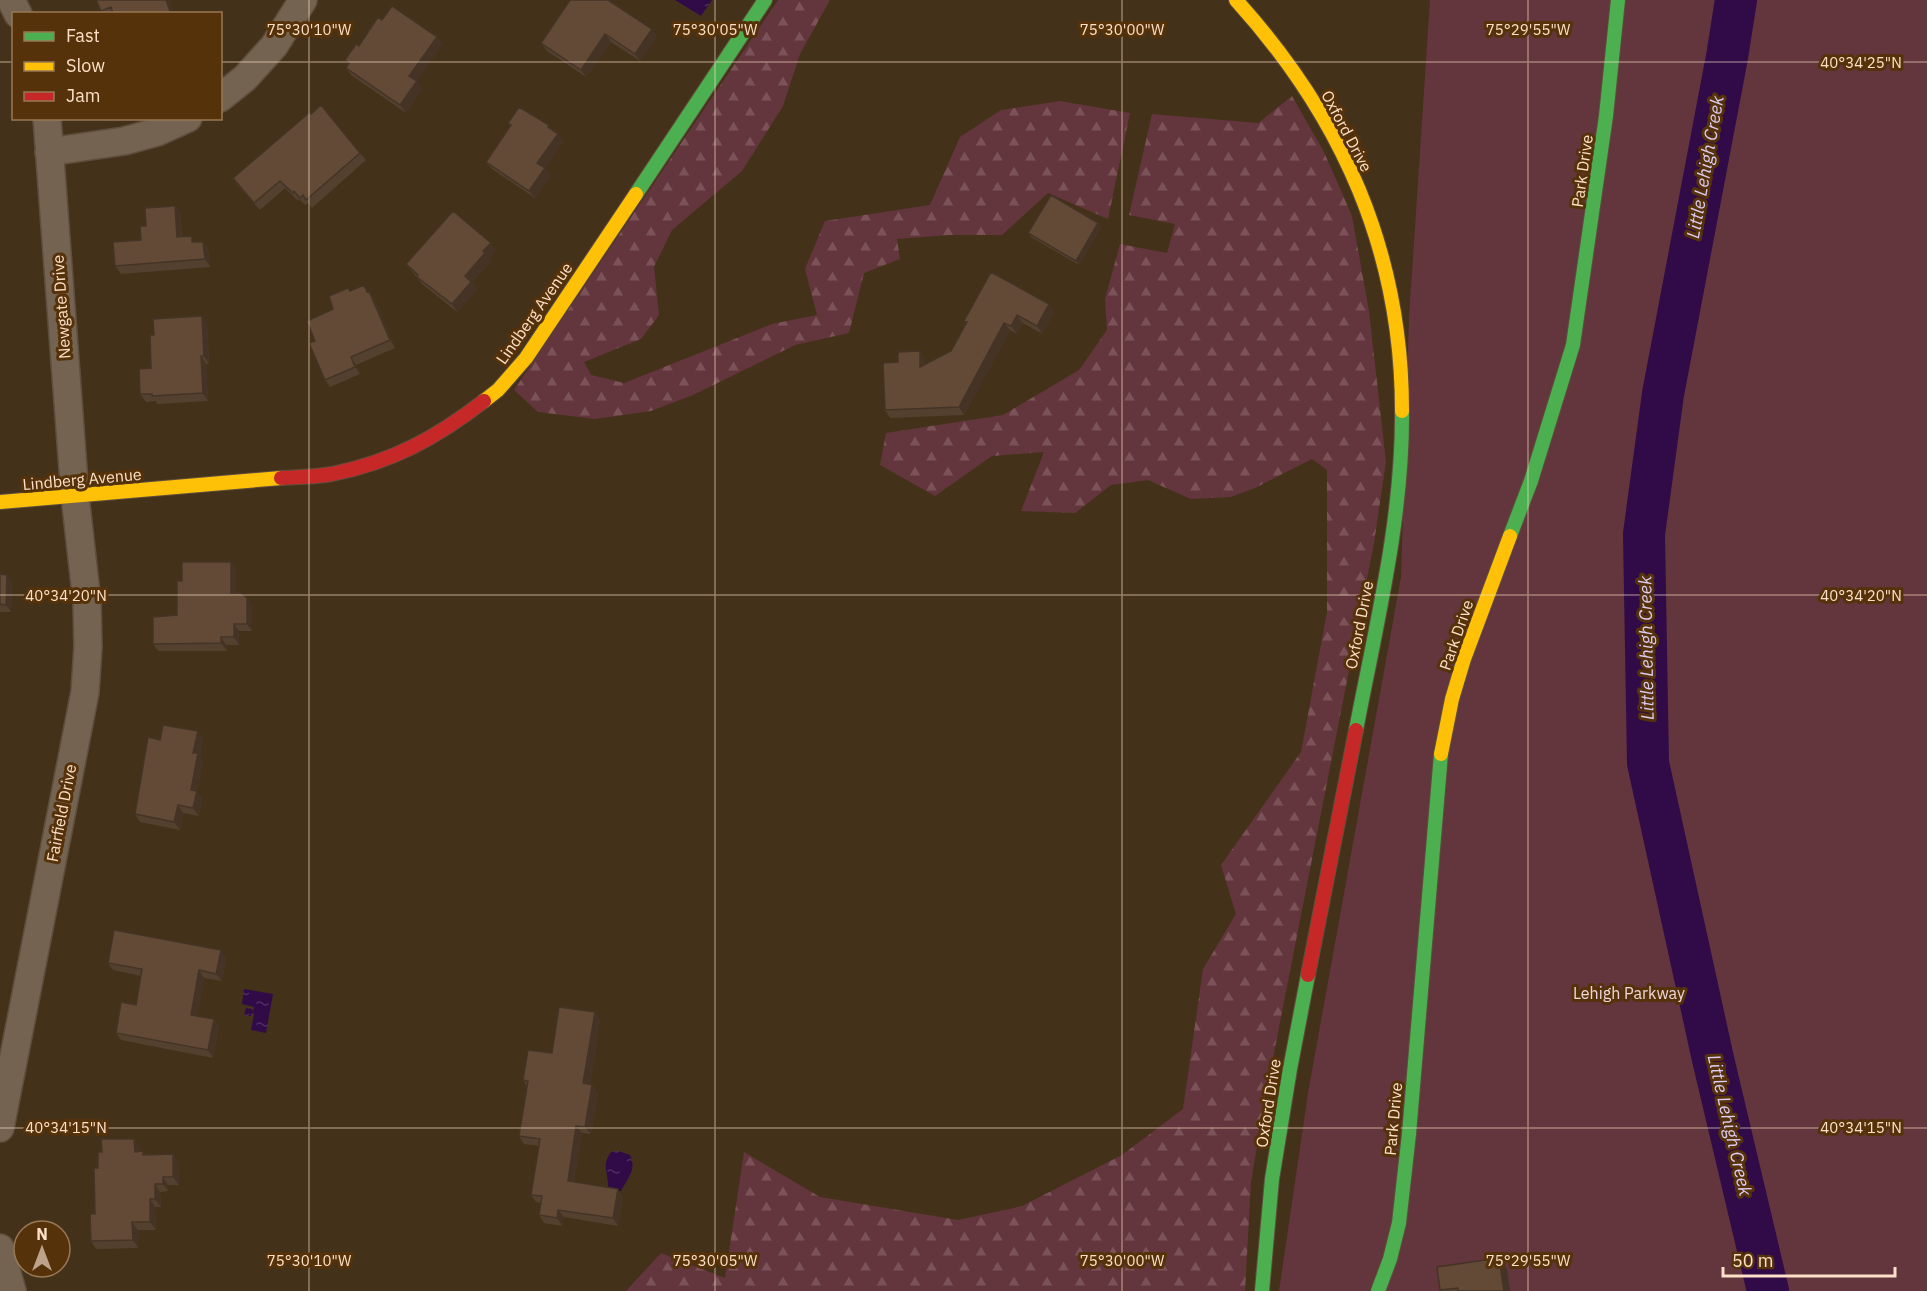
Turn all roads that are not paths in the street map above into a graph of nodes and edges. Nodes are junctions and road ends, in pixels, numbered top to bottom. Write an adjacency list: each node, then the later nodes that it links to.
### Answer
1 (303, 0): 5 (street)
2 (765, 0): 9 (street, Lindberg Avenue)
3 (1236, 0): 14 (street, Oxford Drive)
4 (1618, 0): 15 (street, Park Drive)
5 (222, 96)
6 (47, 120): 8 (street, Newgate Drive)
7 (184, 120): 8 (street)
8 (49, 152): 9 (street, Newgate Drive)
9 (75, 496): 10 (street, Lindberg Avenue); 11 (street, Fairfield Drive)
10 (0, 502)
11 (0, 1128)
12 (0, 1248): 13 (street)
13 (12, 1291)
14 (1262, 1291)
15 (1378, 1291)

